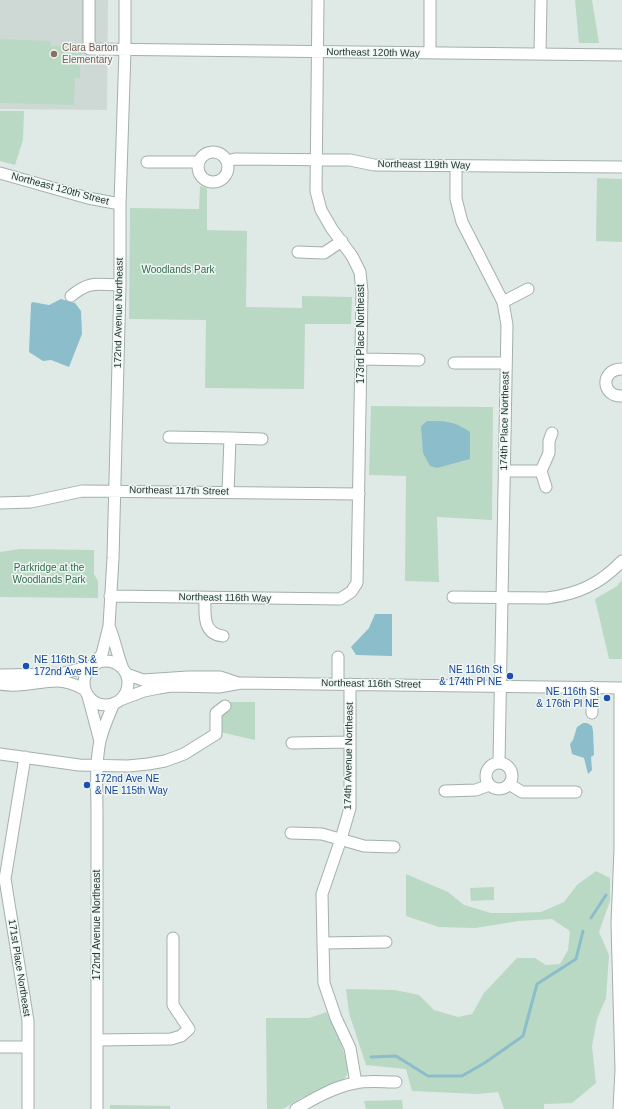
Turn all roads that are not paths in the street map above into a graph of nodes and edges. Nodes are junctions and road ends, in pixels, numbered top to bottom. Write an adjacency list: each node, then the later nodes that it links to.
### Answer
1 (89, 0): 6 (street, Northeast 120th Way)
2 (125, 0): 6 (street, 172nd Avenue Northeast)
3 (318, 0): 7 (street, 173rd Place Northeast)
4 (430, 0): 8 (street)
5 (541, 0): 9 (street)
6 (125, 50): 7 (street, Northeast 120th Way); 18 (street, 172nd Avenue Northeast)
7 (318, 52): 8 (street, Northeast 120th Way); 11 (street, 173rd Place Northeast)
8 (430, 53): 9 (street, Northeast 120th Way)
9 (540, 54): 10 (street, Northeast 120th Way)
10 (622, 55)
11 (317, 160): 12 (street, Northeast 119th Way); 15 (street, Northeast 119th Way); 19 (street, 173rd Place Northeast)
12 (226, 161): 14 (street); 14 (street)
13 (147, 162): 14 (street)
14 (198, 162)
15 (456, 166): 16 (street, Northeast 119th Way); 24 (street, 174th Place Northeast)
16 (622, 167)
17 (0, 173): 18 (street, Northeast 120th Street)
18 (120, 204): 21 (street, 172nd Avenue Northeast)
19 (342, 241): 20 (street); 25 (street, 173rd Place Northeast)
20 (298, 252)
21 (120, 285): 23 (street); 38 (street, 172nd Avenue Northeast)
22 (528, 289): 24 (street)
23 (71, 296)
24 (503, 302): 28 (street, 174th Place Northeast)
25 (361, 359): 26 (street); 40 (street, 173rd Place Northeast)
26 (419, 360)
27 (454, 363): 28 (street)
28 (506, 363): 35 (street, 174th Place Northeast)
29 (622, 369): 30 (street)
30 (622, 396)
31 (552, 433): 36 (street)
32 (169, 437): 33 (street)
33 (230, 438): 34 (street); 39 (street)
34 (262, 439)
35 (504, 471): 36 (street); 45 (street, 174th Place Northeast)
36 (541, 471): 37 (street)
37 (546, 487)
38 (115, 490): 39 (street, Northeast 117th Street); 41 (street, Northeast 117th Street); 43 (street, 172nd Avenue Northeast)
39 (228, 492): 40 (street, Northeast 117th Street)
40 (358, 494): 47 (street, 173rd Place Northeast)
41 (0, 503)
42 (622, 561): 45 (street)
43 (110, 596): 46 (street, Northeast 116th Way); 48 (street, 172nd Avenue Northeast)
44 (453, 597): 45 (street)
45 (502, 597): 58 (street, 174th Place Northeast)
46 (205, 598): 47 (street, Northeast 116th Way); 49 (street)
47 (340, 599)
48 (109, 626): 51 (street, 172nd Avenue Northeast); 52 (street, 172nd Avenue Northeast)
49 (222, 636)
50 (338, 657): 56 (street)
51 (92, 666): 52 (street); 53 (street); 61 (street)
52 (125, 673): 54 (street, Northeast 116th Street); 62 (street)
53 (0, 675)
54 (241, 683): 56 (street, Northeast 116th Street); 62 (street, Northeast 116th Street)
55 (0, 684): 61 (street)
56 (338, 684): 57 (street, Northeast 116th Street)
57 (350, 684): 58 (street, Northeast 116th Street); 67 (street, 174th Avenue Northeast)
58 (499, 686): 59 (street, Northeast 116th Street); 70 (street, 174th Place Northeast)
59 (592, 687): 60 (street, Northeast 116th Street); 64 (street)
60 (621, 688): 86 (street)
61 (86, 693): 62 (street); 65 (street, 172nd Avenue Northeast)
62 (117, 701): 65 (street, 172nd Avenue Northeast)
63 (225, 706): 71 (street)
64 (592, 713)
65 (100, 741): 71 (street, 172nd Avenue Northeast)
66 (292, 742): 67 (street)
67 (350, 742): 77 (street, 174th Avenue Northeast)
68 (0, 754): 69 (street)
69 (25, 757): 71 (street); 79 (street, 171st Place Northeast)
70 (499, 763): 72 (street); 73 (street)
71 (98, 765): 83 (street, 172nd Avenue Northeast)
72 (509, 784): 73 (street); 75 (street)
73 (489, 785): 74 (street)
74 (445, 791)
75 (576, 792)
76 (291, 833): 77 (street)
77 (341, 839): 78 (street); 82 (street, 174th Avenue Northeast)
78 (394, 847)
79 (3, 878): 85 (street, 171st Place Northeast)
80 (173, 938): 83 (street)
81 (386, 942): 82 (street)
82 (323, 943): 87 (street, 174th Avenue Northeast)
83 (97, 1040): 90 (street, 172nd Avenue Northeast)
84 (0, 1047): 85 (street)
85 (27, 1047): 89 (street, 171st Place Northeast)
86 (621, 1070): 92 (street)
87 (356, 1082): 88 (street); 91 (street)
88 (396, 1082)
89 (28, 1109)
90 (97, 1109)
91 (296, 1109)
92 (619, 1109)

